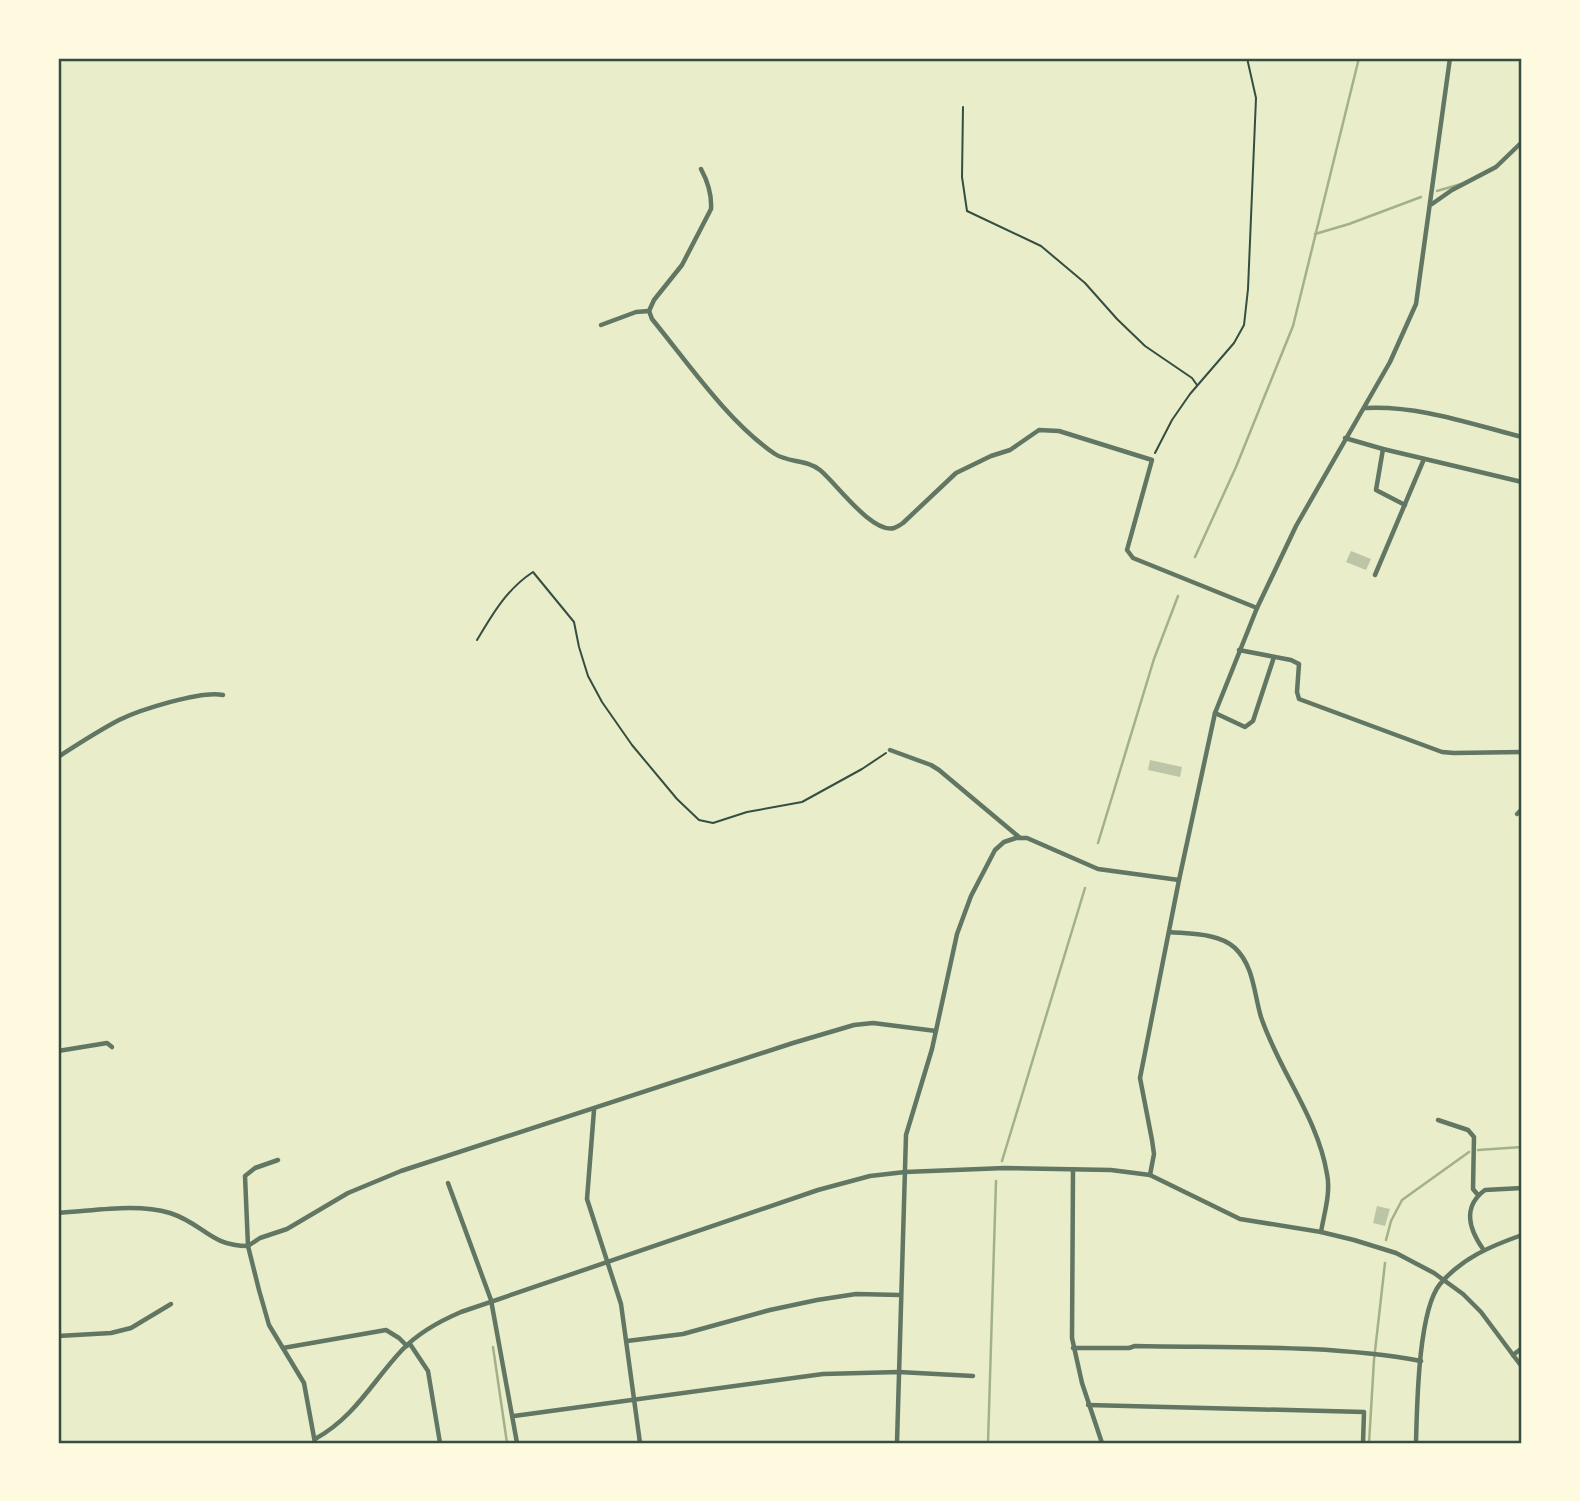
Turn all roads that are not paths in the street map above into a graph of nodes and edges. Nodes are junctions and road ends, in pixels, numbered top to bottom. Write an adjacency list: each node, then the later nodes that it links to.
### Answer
1 (1450, 58): 4 (street)
2 (1522, 142): 4 (street)
3 (701, 169): 5 (street)
4 (1431, 205): 7 (street)
5 (649, 311): 6 (street); 15 (street)
6 (601, 325)
7 (1364, 408): 8 (street); 9 (street)
8 (1522, 437)
9 (1345, 438): 10 (street); 15 (street)
10 (1383, 449): 11 (street); 13 (street)
11 (1424, 459): 12 (street); 13 (street)
12 (1522, 482)
13 (1405, 505): 14 (street)
14 (1375, 575)
15 (1257, 608): 16 (street)
16 (1239, 650): 17 (street); 19 (street)
17 (1274, 657): 19 (street); 21 (street)
18 (223, 695): 22 (street)
19 (1216, 713): 26 (street)
20 (890, 750): 25 (street)
21 (1522, 752)
22 (58, 757)
23 (1522, 809): 24 (street)
24 (1517, 814)
25 (1020, 838): 26 (street); 28 (street)
26 (1179, 880): 27 (street)
27 (1169, 932): 36 (street); 41 (street)
28 (936, 1031): 31 (street); 35 (street)
29 (112, 1046): 30 (street)
30 (58, 1051)
31 (594, 1110): 43 (street); 45 (street)
32 (1438, 1120): 39 (street)
33 (278, 1160): 43 (street)
34 (1073, 1170): 35 (street); 36 (street); 54 (street)
35 (905, 1172): 45 (street); 47 (street)
36 (1150, 1175): 41 (street)
37 (448, 1183): 48 (street)
38 (1522, 1188): 39 (street)
39 (1478, 1195): 44 (street)
40 (58, 1213): 43 (street)
41 (1321, 1232): 46 (street)
42 (1522, 1235): 44 (street)
43 (248, 1246): 53 (street)
44 (1483, 1249): 46 (street)
45 (608, 1261): 48 (street); 51 (street)
46 (1445, 1280): 56 (street); 57 (street)
47 (900, 1295): 51 (street); 59 (street)
48 (491, 1300): 52 (street); 63 (street)
49 (171, 1304): 50 (street)
50 (58, 1336)
51 (626, 1341): 61 (street)
52 (408, 1345): 53 (street); 64 (street); 65 (street)
53 (283, 1348): 64 (street)
54 (1073, 1348): 57 (street); 62 (street)
55 (1522, 1348): 56 (street)
56 (1513, 1355): 58 (street)
57 (1421, 1361): 71 (street)
58 (1522, 1367)
59 (899, 1372): 60 (street); 61 (street); 68 (street)
60 (974, 1376)
61 (635, 1399): 63 (street); 67 (street)
62 (1088, 1405): 69 (street); 70 (street)
63 (514, 1416): 66 (street)
64 (315, 1441)
65 (440, 1443)
66 (517, 1443)
67 (640, 1443)
68 (897, 1443)
69 (1102, 1443)
70 (1363, 1443)
71 (1416, 1443)

